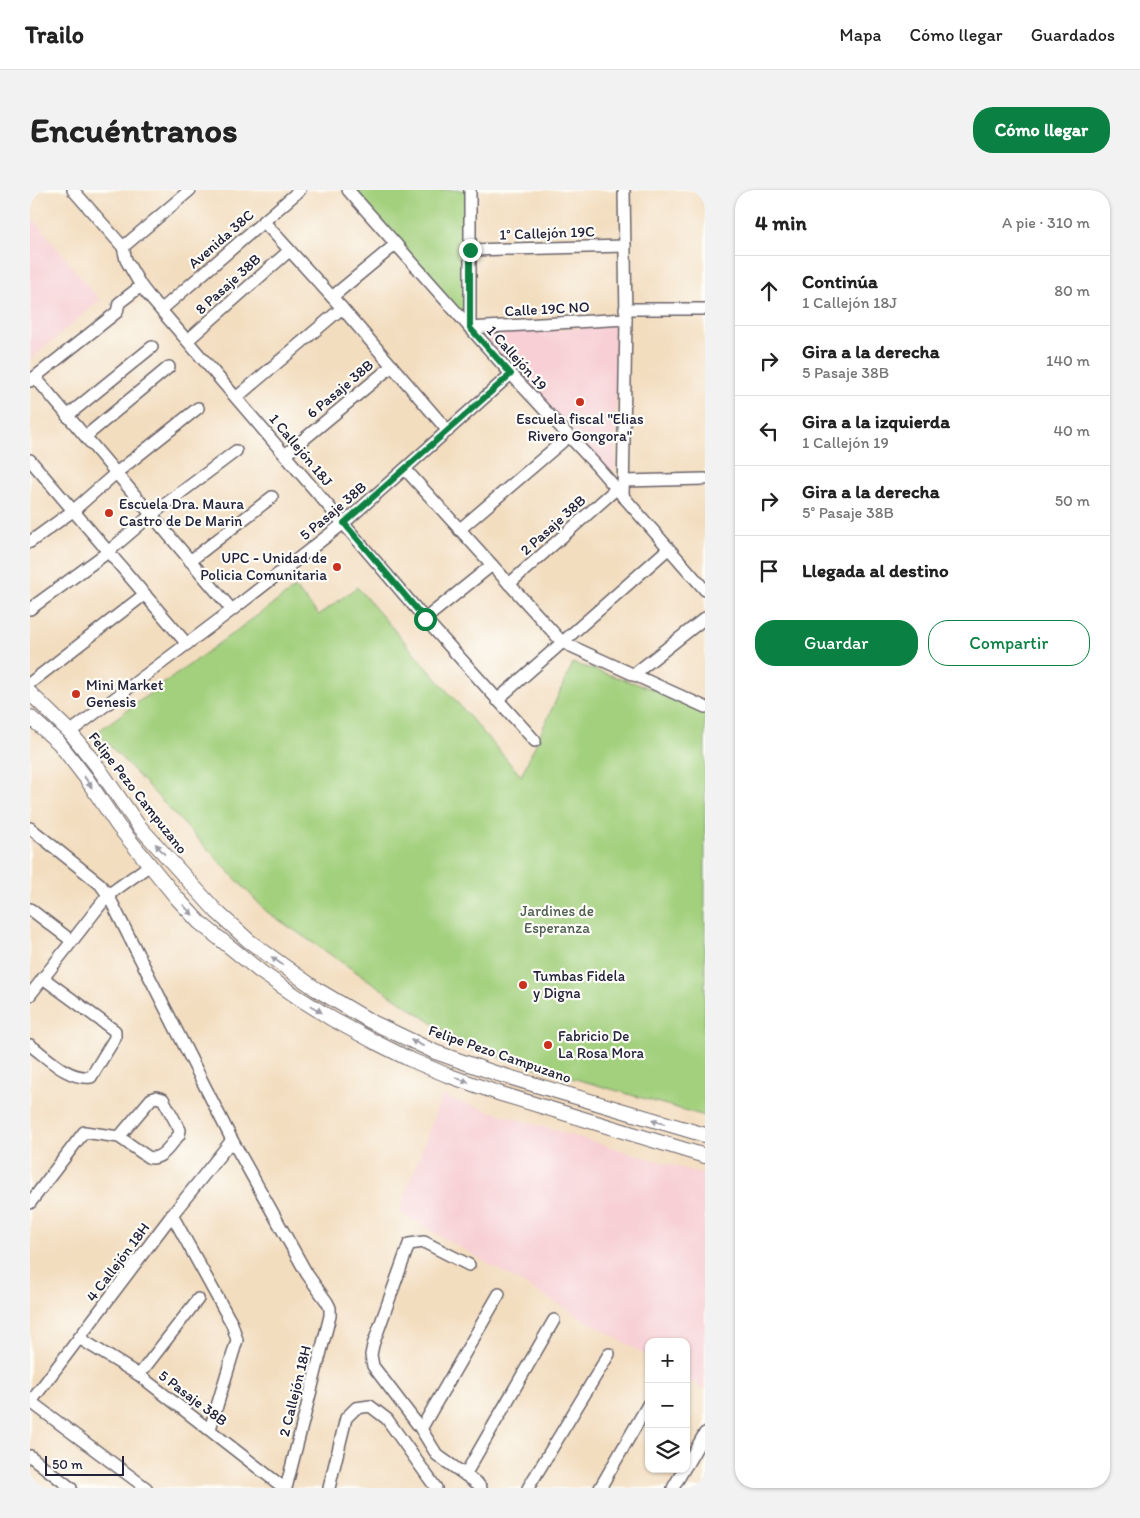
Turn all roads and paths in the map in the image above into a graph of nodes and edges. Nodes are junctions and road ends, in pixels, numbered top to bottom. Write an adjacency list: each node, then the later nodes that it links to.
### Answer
1 (73, 190): 10 (street)
2 (190, 190): 10 (street)
3 (300, 190): 7 (street, Avenida 38C)
4 (348, 190): 8 (street, 1 Callejón 19)
5 (470, 190): 12 (street)
6 (624, 190): 9 (street)
7 (263, 222): 11 (street); 17 (street, Avenida 38C)
8 (396, 244): 14 (street); 19 (street, 1 Callejón 19)
9 (625, 246): 12 (street, 1° Callejón 19C); 18 (street)
10 (123, 247): 13 (street, 1 Callejón 18J)
11 (289, 250): 14 (street); 20 (street, 8 Pasaje 38B)
12 (470, 250): 19 (street)
13 (141, 286): 17 (street, 1 Callejón 18J); 25 (street)
14 (332, 298): 15 (street)
15 (342, 308): 22 (street); 26 (street)
16 (705, 309): 18 (street, Calle 19C NO)
17 (161, 310): 20 (street, 1 Callejón 18J)
18 (626, 314): 19 (street, Calle 19C NO); 38 (street)
19 (470, 328): 24 (street, 1 Callejón 19)
20 (188, 340): 26 (street, 1 Callejón 18J)
21 (152, 348): 28 (street)
22 (392, 366): 29 (street); 33 (street, 6 Pasaje 38B)
23 (169, 367): 30 (street)
24 (511, 374): 29 (street, 5 Pasaje 38B); 31 (street, 1 Callejón 19)
25 (33, 379): 28 (street)
26 (237, 397): 33 (street, 1 Callejón 18J)
27 (198, 408): 36 (street)
28 (67, 416): 30 (street)
29 (448, 431): 35 (street, 5 Pasaje 38B)
30 (86, 436): 36 (street)
31 (569, 436): 38 (street, 1 Callejón 19); 43 (street)
32 (236, 451): 41 (street)
33 (285, 455): 42 (street, 1 Callejón 18J)
34 (32, 466): 40 (street)
35 (405, 469): 42 (street, 5 Pasaje 38B); 43 (street)
36 (116, 473): 40 (street); 41 (street)
37 (705, 479): 38 (street)
38 (621, 489): 45 (street, 1 Callejón 19); 49 (street, 2 Pasaje 38B)
39 (272, 497): 47 (street)
40 (74, 510): 44 (street); 46 (street)
41 (151, 515): 46 (street); 47 (street)
42 (344, 523): 53 (street, 5 Pasaje 38B); 55 (street, 1 Callejón 18J)
43 (459, 530): 48 (street)
44 (30, 542)
45 (668, 549): 50 (street, 1 Callejón 19); 56 (street)
46 (108, 552): 51 (street); 52 (street)
47 (190, 561): 53 (street)
48 (492, 565): 49 (street); 55 (street)
49 (509, 584): 56 (street)
50 (705, 590)
51 (145, 594): 57 (street); 59 (street)
52 (30, 609)
53 (232, 610): 57 (street, 5 Pasaje 38B)
54 (705, 618): 58 (street)
55 (425, 619): 61 (street, 1 Callejón 18J)
56 (562, 642): 58 (street); 61 (street)
57 (187, 644): 64 (street, 5 Pasaje 38B)
58 (634, 675): 62 (street)
59 (30, 683)
60 (30, 693): 64 (main road, Felipe Pezo Campuzano)
61 (497, 700): 65 (street, 1 Callejón 18J)
62 (705, 707)
63 (30, 717): 67 (main road, Felipe Pezo Campuzano, one-way to 67)
64 (70, 732): 74 (main road, Felipe Pezo Campuzano, one-way to 64)
65 (536, 741)
66 (30, 828): 68 (street)
67 (150, 865): 68 (street); 77 (main road, Felipe Pezo Campuzano, one-way to 77)
68 (108, 895): 70 (street); 76 (street)
69 (30, 909): 70 (street)
70 (72, 941): 71 (street)
71 (43, 978): 72 (street); 73 (street)
72 (31, 993)
73 (30, 1045)
74 (705, 1135)
75 (119, 1136): 75 (street); 78 (street)
76 (232, 1140): 79 (street, 4 Callejón 18H); 98 (street, 2 Callejón 18H)
77 (705, 1156)
78 (30, 1203)
79 (172, 1215): 84 (street, 4 Callejón 18H); 89 (street)
80 (469, 1265): 90 (street)
81 (499, 1294): 90 (street)
82 (198, 1299): 86 (street)
83 (554, 1320): 95 (street)
84 (80, 1338): 86 (street, 5 Pasaje 38B); 87 (street, 4 Callejón 18H)
85 (609, 1354): 102 (street)
86 (139, 1375): 89 (street, 5 Pasaje 38B)
87 (31, 1402): 97 (street)
88 (645, 1410): 103 (street)
89 (210, 1429): 98 (street, 5 Pasaje 38B)
90 (421, 1429): 95 (street)
91 (705, 1433): 93 (street)
92 (30, 1456): 96 (street)
93 (690, 1459)
94 (682, 1473): 104 (street)
95 (465, 1475): 101 (street)
96 (71, 1488)
97 (146, 1488)
98 (285, 1488)
99 (329, 1488): 100 (street)
100 (436, 1488)
101 (480, 1488)
102 (528, 1488)
103 (600, 1488)
104 (673, 1488)

